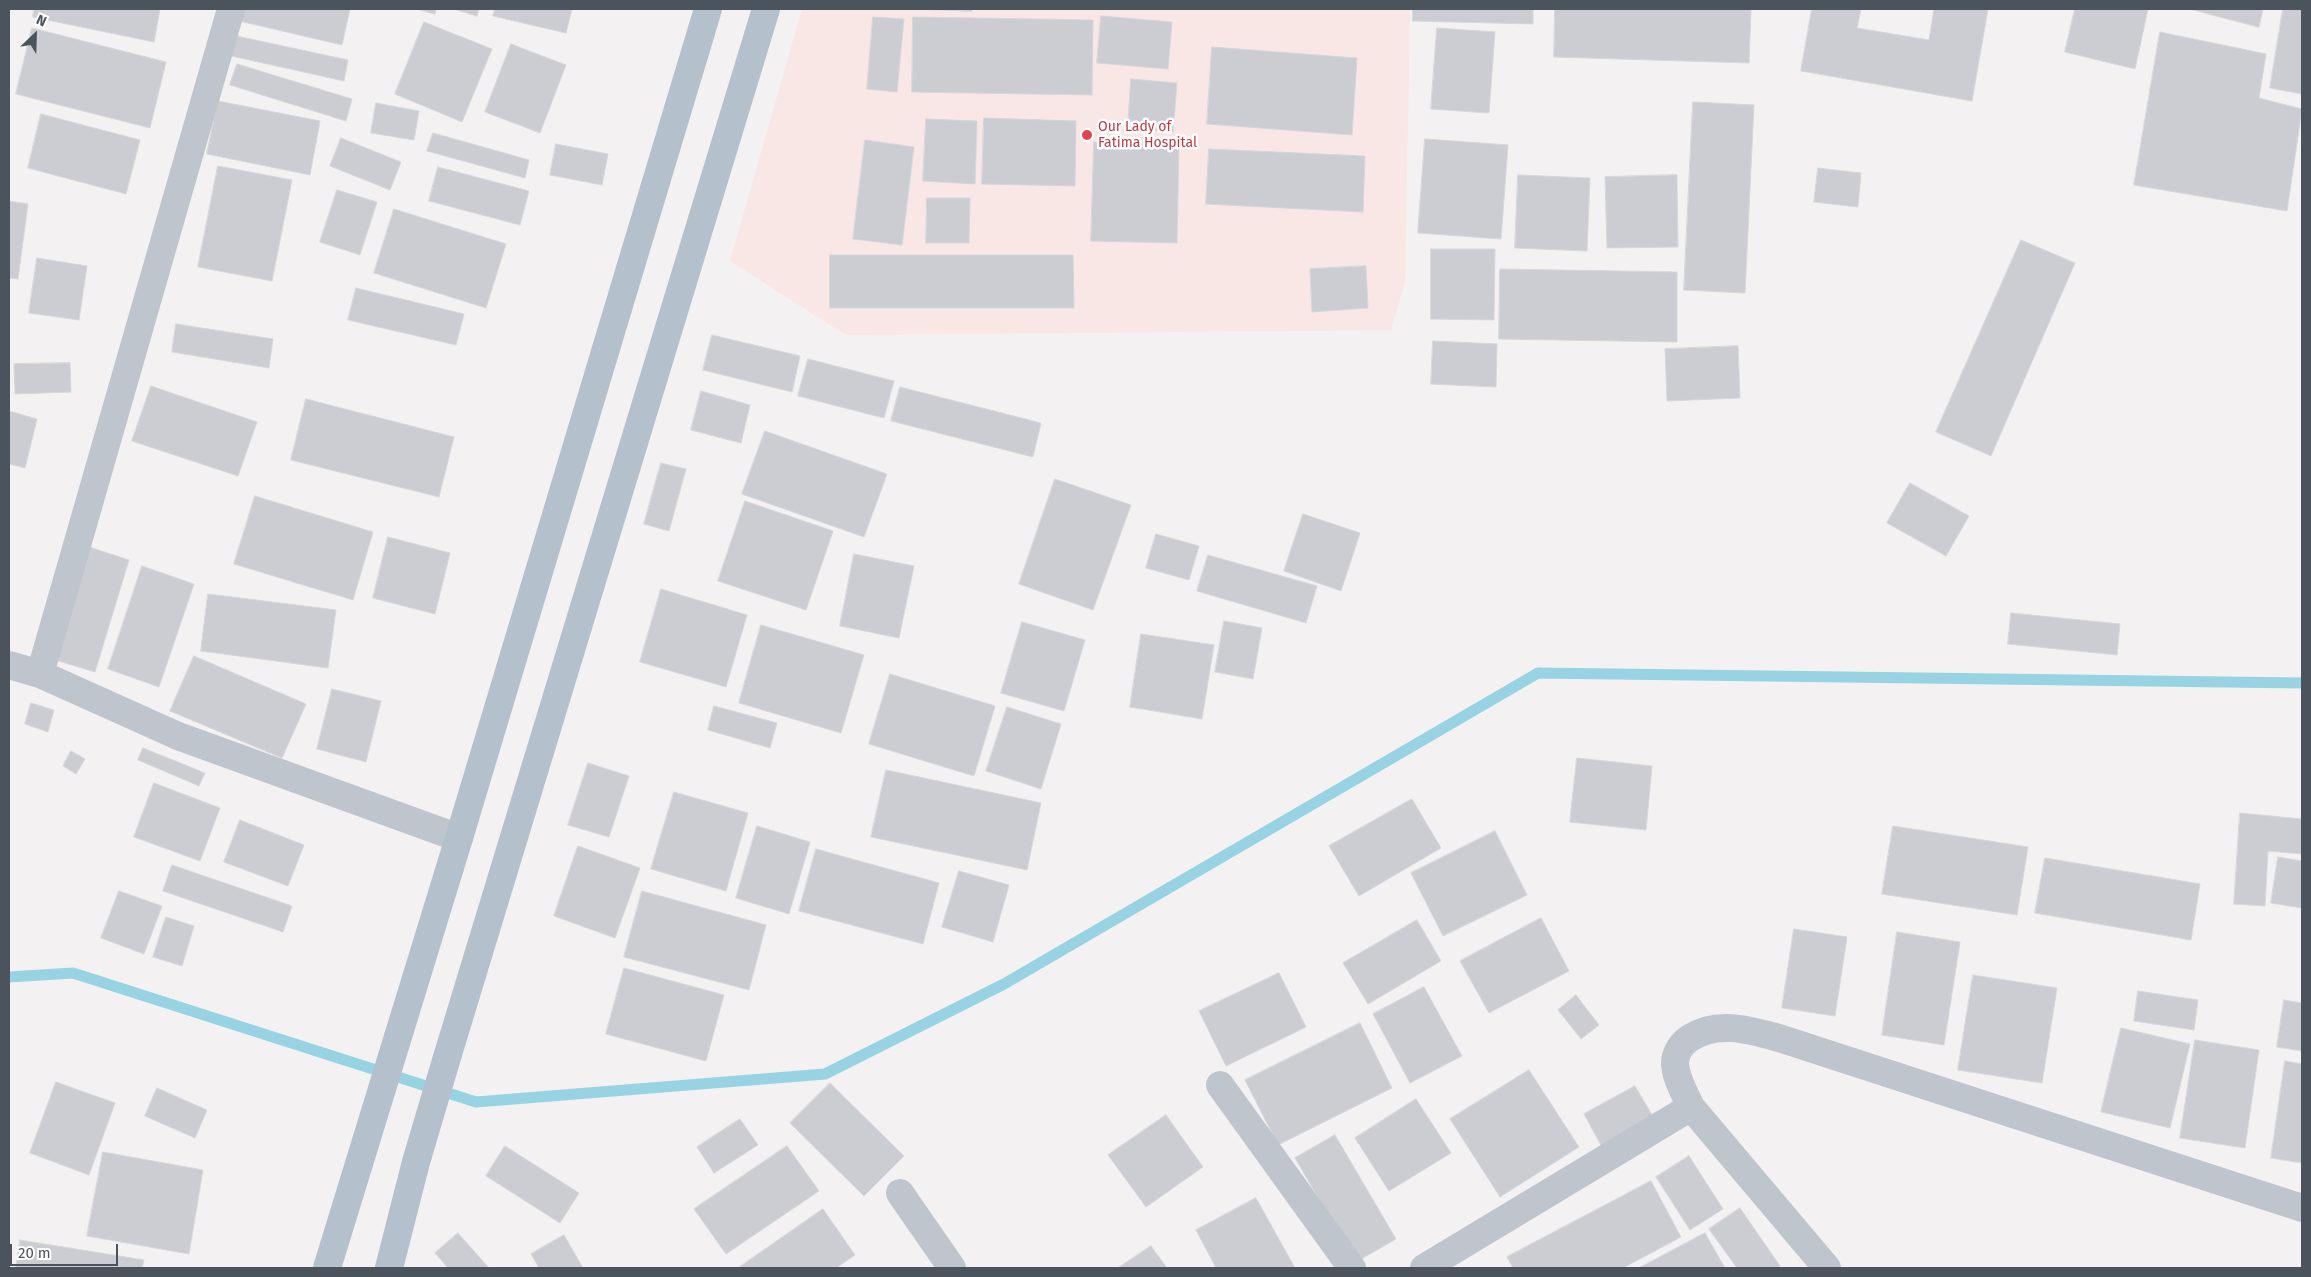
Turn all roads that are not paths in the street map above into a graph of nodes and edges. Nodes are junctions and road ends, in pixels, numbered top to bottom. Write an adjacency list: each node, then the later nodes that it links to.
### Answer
1 (231, 9): 5 (street)
2 (708, 9): 6 (main road)
3 (766, 9): 12 (main road)
4 (9, 665): 5 (street)
5 (40, 674): 6 (street)
6 (459, 838): 11 (main road)
7 (1220, 1085): 14 (street)
8 (1691, 1107): 10 (street); 15 (street); 16 (street)
9 (900, 1193): 13 (street)
10 (2302, 1208)
11 (327, 1268)
12 (389, 1268)
13 (952, 1268)
14 (1352, 1268)
15 (1424, 1268)
16 (1827, 1268)

